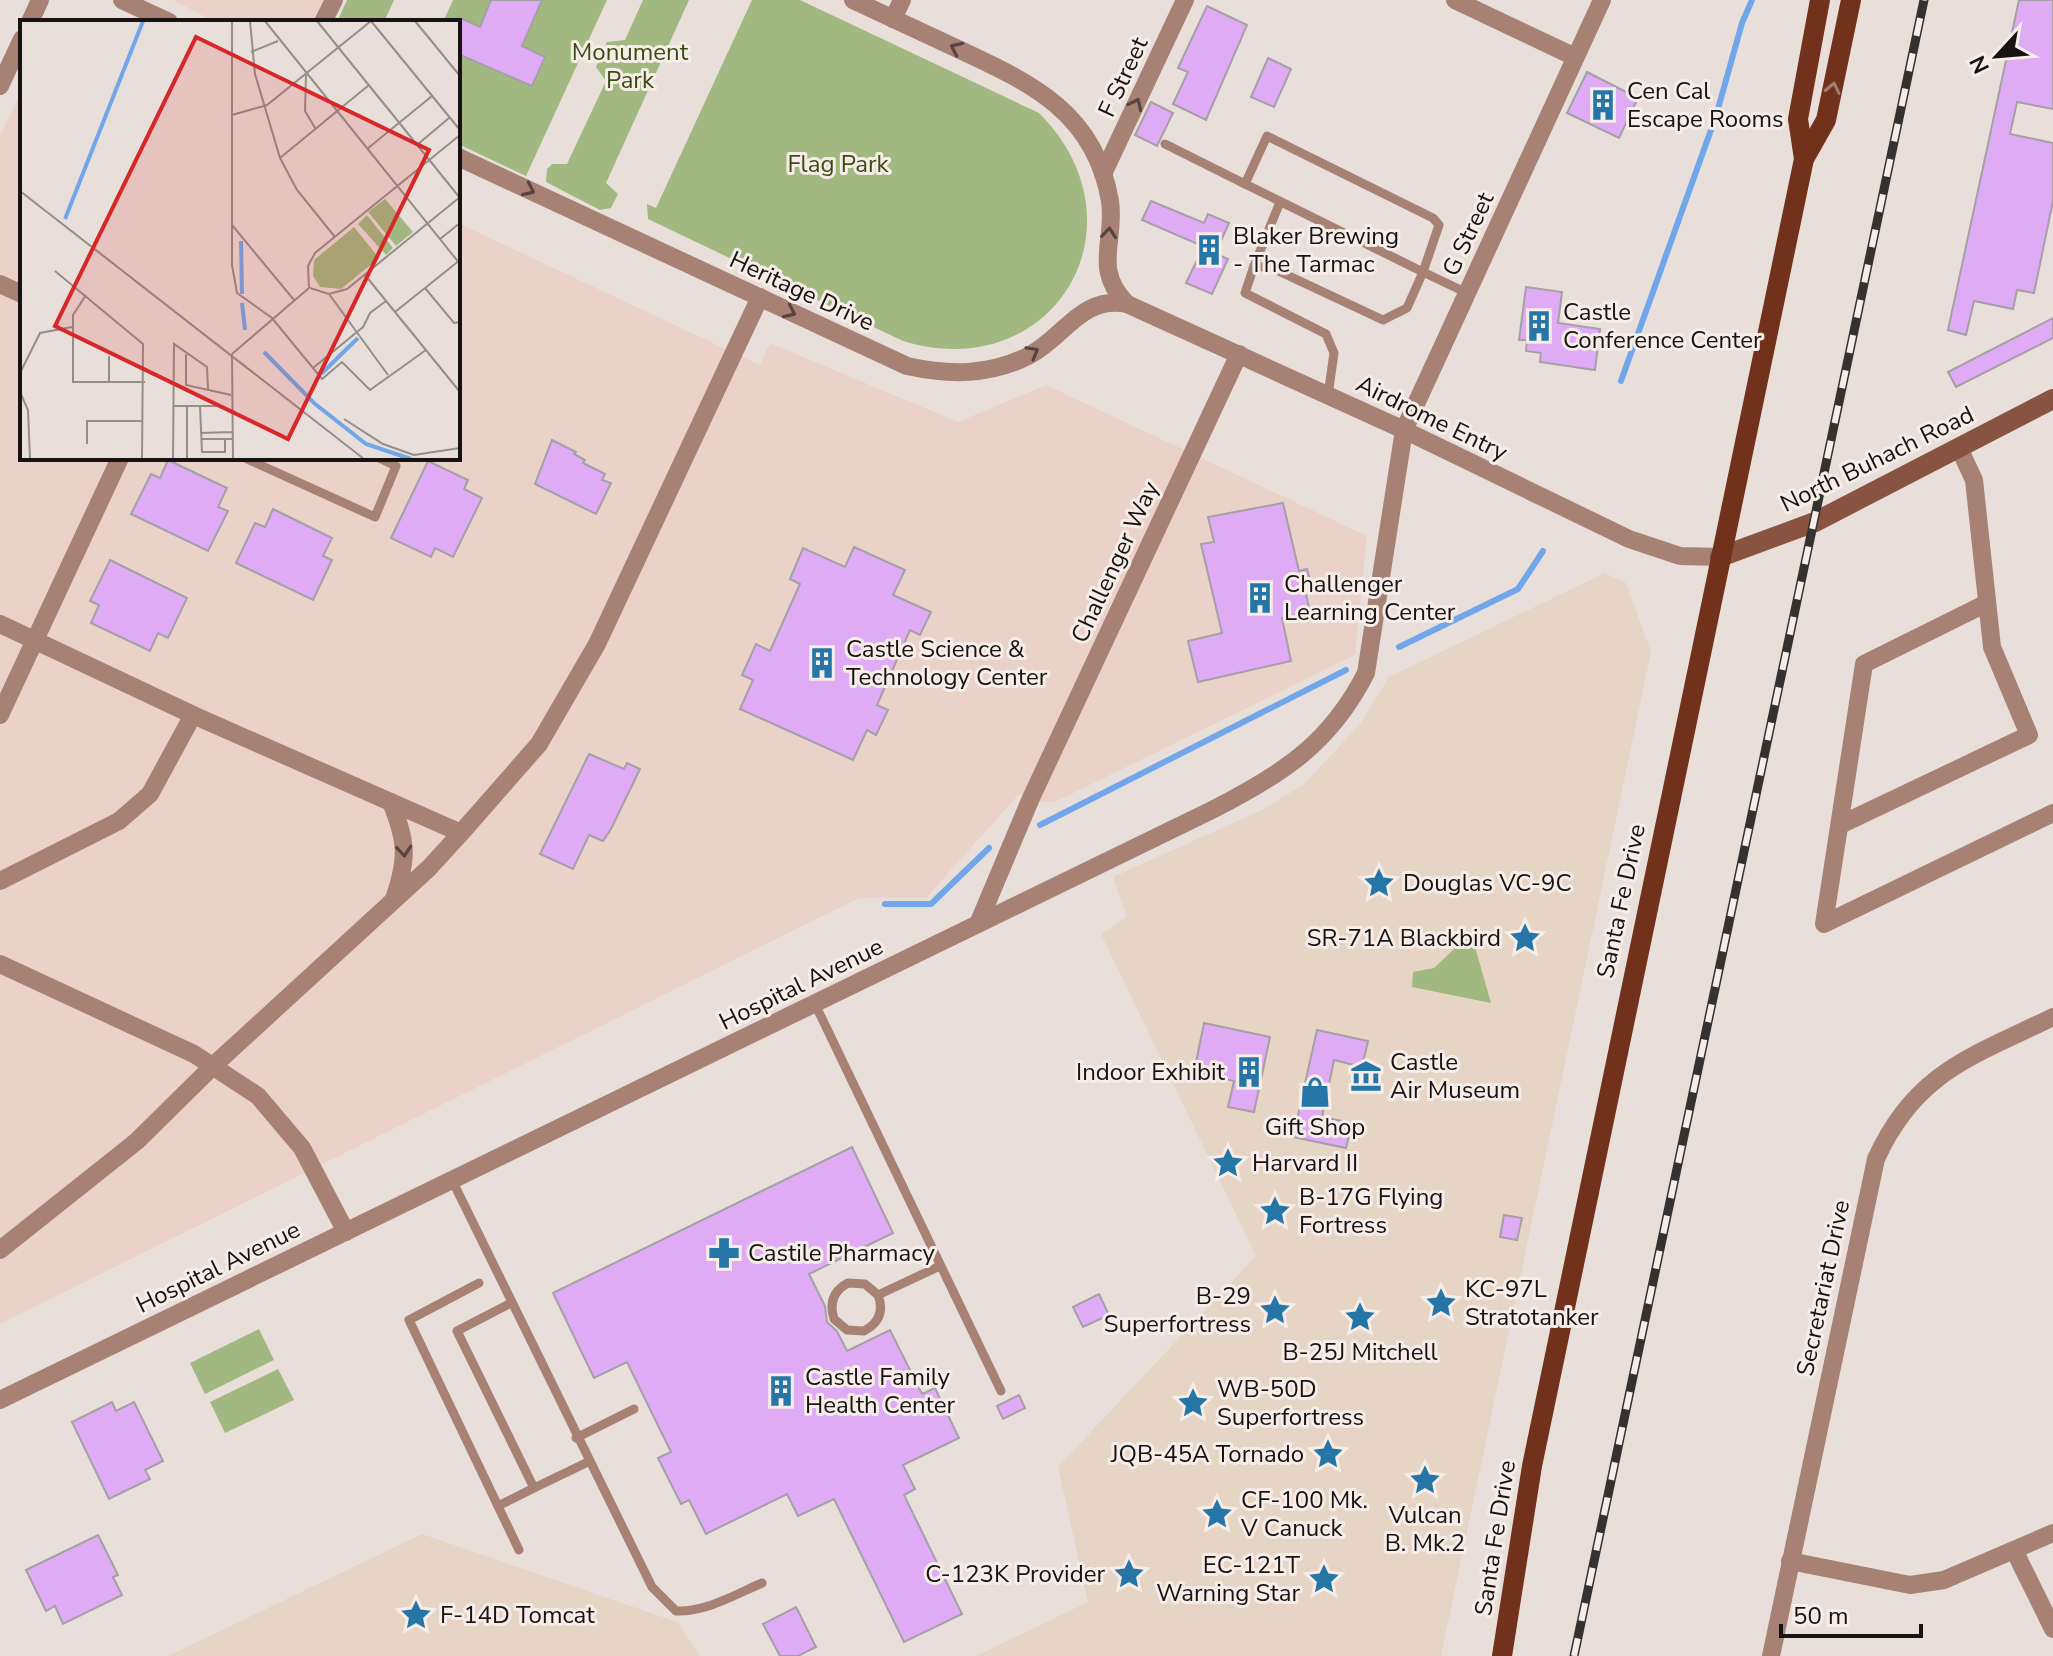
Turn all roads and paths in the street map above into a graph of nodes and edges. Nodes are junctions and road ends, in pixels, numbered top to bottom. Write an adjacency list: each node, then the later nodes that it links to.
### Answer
1 (40, 0): 12 (street)
2 (122, 0): 13 (street)
3 (334, 0): 14 (street)
4 (853, 0): 11 (street)
5 (902, 0): 11 (street)
6 (1185, 0): 21 (street, F Street, one-way to 6)
7 (1455, 0): 16 (street)
8 (1602, 0): 16 (street, G Street)
9 (1820, 0): 20 (main road, Santa Fe Drive)
10 (1851, 0): 20 (main road, Santa Fe Drive, one-way to 10)
11 (893, 19): 21 (street, one-way to 11)
12 (31, 20)
13 (165, 20)
14 (324, 20)
15 (20, 43): 17 (street)
16 (1575, 57): 28 (street, G Street)
17 (0, 85)
18 (1165, 144): 22 (lane)
19 (460, 158): 29 (street, Heritage Drive, one-way to 29)
20 (1804, 159): 39 (main road, Santa Fe Drive)
21 (1103, 174): 30 (street, one-way to 21)
22 (1245, 184): 23 (lane); 25 (lane)
23 (1280, 202): 24 (lane); 25 (lane)
24 (1254, 266): 25 (lane); 32 (lane)
25 (1423, 272): 28 (lane)
26 (0, 284): 27 (street)
27 (20, 293)
28 (1467, 293): 34 (street, G Street)
29 (760, 297): 30 (street, Heritage Drive, one-way to 30); 48 (street)
30 (1127, 304): 31 (street, Airdrome Entry)
31 (1239, 354): 32 (street, Airdrome Entry); 51 (street, Challenger Way)
32 (1328, 395): 34 (street, Airdrome Entry)
33 (2053, 399): 35 (main road, North Buhach Road)
34 (1404, 430): 39 (street, Airdrome Entry); 51 (street, Hospital Avenue)
35 (1959, 448): 39 (main road, North Buhach Road); 40 (street)
36 (119, 460): 42 (street)
37 (249, 460): 38 (lane)
38 (383, 460)
39 (1720, 557): 76 (main road, Santa Fe Drive)
40 (1987, 603): 47 (street); 47 (street)
41 (0, 624): 42 (street)
42 (35, 641): 43 (street); 44 (street)
43 (0, 715)
44 (193, 715): 45 (street); 49 (street)
45 (391, 802): 48 (street); 50 (street, one-way to 50)
46 (2053, 813): 47 (street)
47 (1840, 825)
48 (461, 833): 50 (street)
49 (0, 881)
50 (394, 900): 55 (street)
51 (978, 924): 53 (street, Hospital Avenue)
52 (0, 964): 55 (street)
53 (815, 1004): 56 (street, Hospital Avenue); 59 (lane)
54 (2053, 1017): 73 (street, Secretariat Drive)
55 (213, 1066): 57 (street); 58 (street)
56 (452, 1180): 57 (street, Hospital Avenue); 62 (lane)
57 (346, 1232): 64 (street, Hospital Avenue)
58 (0, 1250)
59 (940, 1266): 61 (lane); 63 (lane)
60 (479, 1283): 69 (lane)
61 (878, 1295): 61 (lane)
62 (511, 1303): 66 (lane); 68 (lane)
63 (1001, 1391)
64 (0, 1400)
65 (634, 1409): 66 (lane)
66 (576, 1438): 67 (lane)
67 (588, 1462): 68 (lane); 74 (lane)
68 (534, 1488): 69 (lane)
69 (498, 1506): 71 (lane)
70 (2053, 1533): 72 (street)
71 (519, 1550)
72 (2015, 1552): 73 (street); 75 (street)
73 (1790, 1561): 77 (street, Secretariat Drive)
74 (762, 1583)
75 (2053, 1629)
76 (1502, 1656)
77 (1771, 1656)

